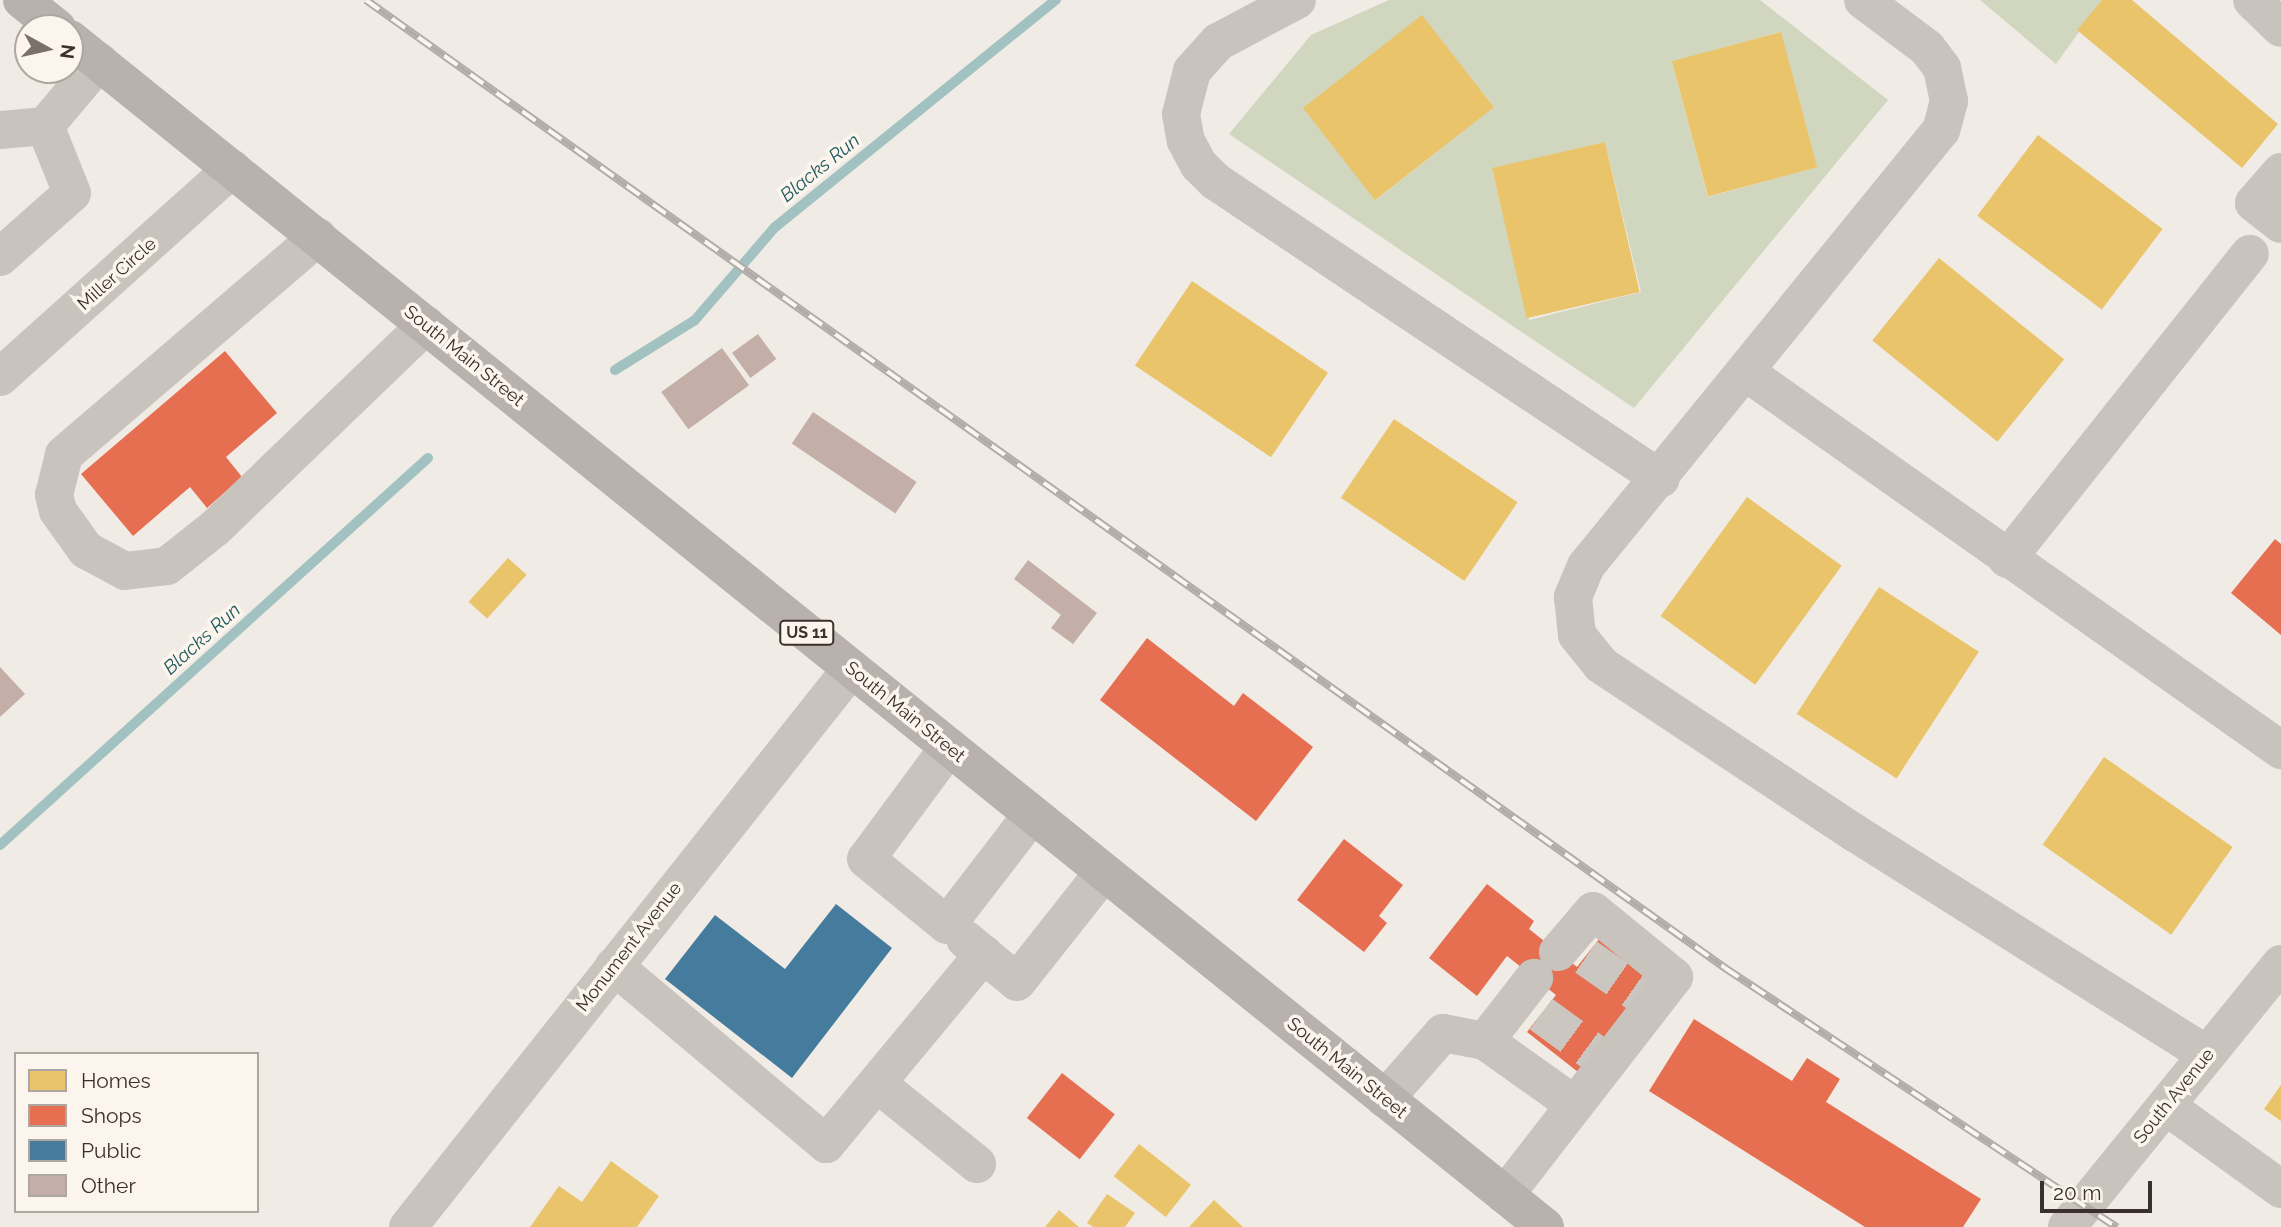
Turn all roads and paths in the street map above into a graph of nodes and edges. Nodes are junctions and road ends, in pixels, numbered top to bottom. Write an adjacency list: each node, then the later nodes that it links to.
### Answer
1 (22, 0): 5 (main road)
2 (1297, 0): 20 (street)
3 (1863, 0): 18 (street)
4 (2252, 0): 6 (street)
5 (40, 14)
6 (2281, 28)
7 (84, 50): 8 (main road, South Main Street / US 11)
8 (100, 62): 9 (street); 11 (main road, South Main Street / US 11)
9 (45, 126): 10 (street); 16 (street)
10 (0, 130)
11 (232, 169): 14 (main road, South Main Street / US 11); 19 (street, Miller Circle)
12 (2281, 172): 13 (street)
13 (2281, 224)
14 (318, 237): 17 (main road, South Main Street / US 11); 17 (street)
15 (2250, 254): 21 (street)
16 (0, 257)
17 (426, 325): 22 (main road, South Main Street / US 11)
18 (1746, 373): 20 (street); 21 (street)
19 (0, 377)
20 (1661, 479): 32 (street)
21 (2007, 559): 24 (street)
22 (851, 668): 23 (main road, South Main Street / US 11); 30 (street, Monument Avenue)
23 (949, 747): 25 (main road, South Main Street / US 11); 27 (street)
24 (2281, 750)
25 (1031, 816): 26 (main road, South Main Street / US 11); 27 (street)
26 (1104, 872): 28 (street); 34 (main road, South Main Street / US 11)
27 (947, 925): 28 (street)
28 (984, 954): 33 (street)
29 (2281, 964): 32 (street, South Avenue)
30 (614, 966): 33 (street); 40 (street, Monument Avenue)
31 (1485, 1041): 34 (street); 35 (street); 35 (street)
32 (2207, 1055): 36 (street, South Avenue)
33 (880, 1085): 37 (street)
34 (1385, 1098): 39 (main road, South Main Street / US 11)
35 (1575, 1105): 39 (street)
36 (2166, 1106): 38 (street); 42 (street, South Avenue)
37 (977, 1164)
38 (2281, 1189)
39 (1505, 1195): 41 (main road, South Main Street / US 11)
40 (408, 1227)
41 (1545, 1227)
42 (2067, 1227)

